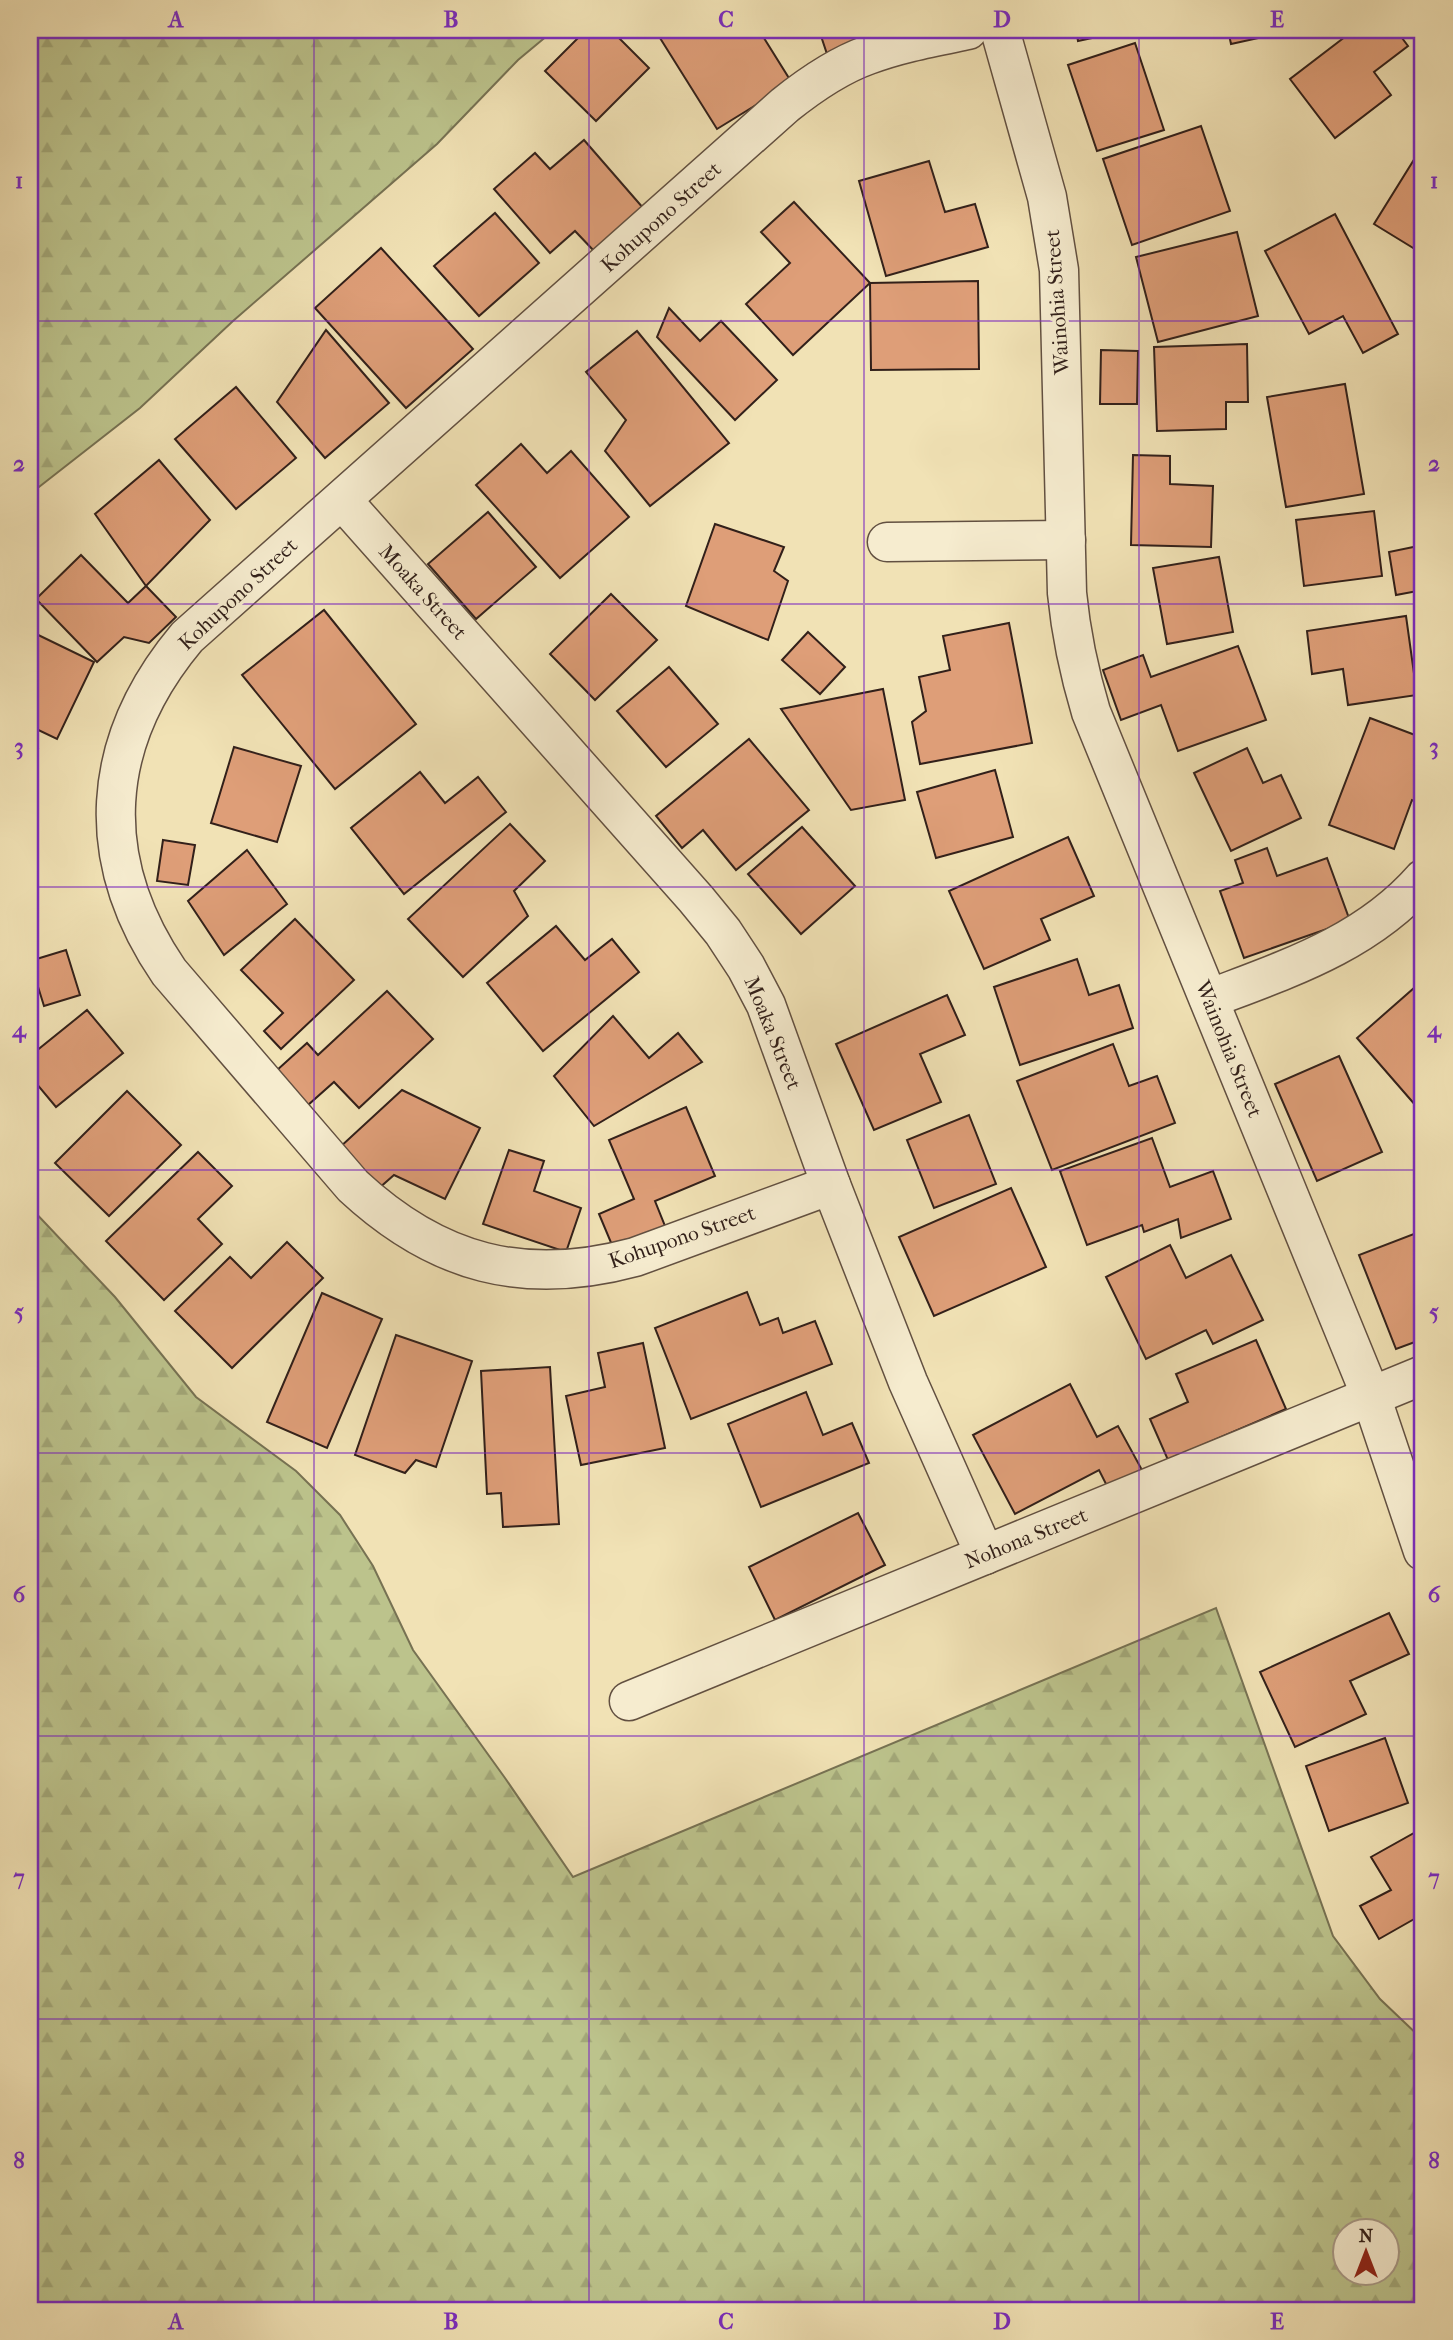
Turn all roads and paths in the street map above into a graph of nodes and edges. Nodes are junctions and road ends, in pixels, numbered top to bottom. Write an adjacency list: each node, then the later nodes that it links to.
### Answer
1 (968, 30): 3 (street, Kohupono Street)
2 (1000, 30): 4 (street, Wainohia Street)
3 (342, 500): 8 (street, Moaka Street); 8 (street, Kohupono Street)
4 (1066, 540): 5 (street); 7 (street, Wainohia Street)
5 (887, 542)
6 (1423, 879): 7 (street)
7 (1209, 999): 10 (street, Wainohia Street)
8 (831, 1185): 12 (street, Moaka Street)
9 (1423, 1375): 10 (street, Nohona Street)
10 (1371, 1396): 11 (street, Wainohia Street); 12 (street, Nohona Street)
11 (1423, 1552)
12 (985, 1555): 13 (street, Nohona Street)
13 (629, 1701)

